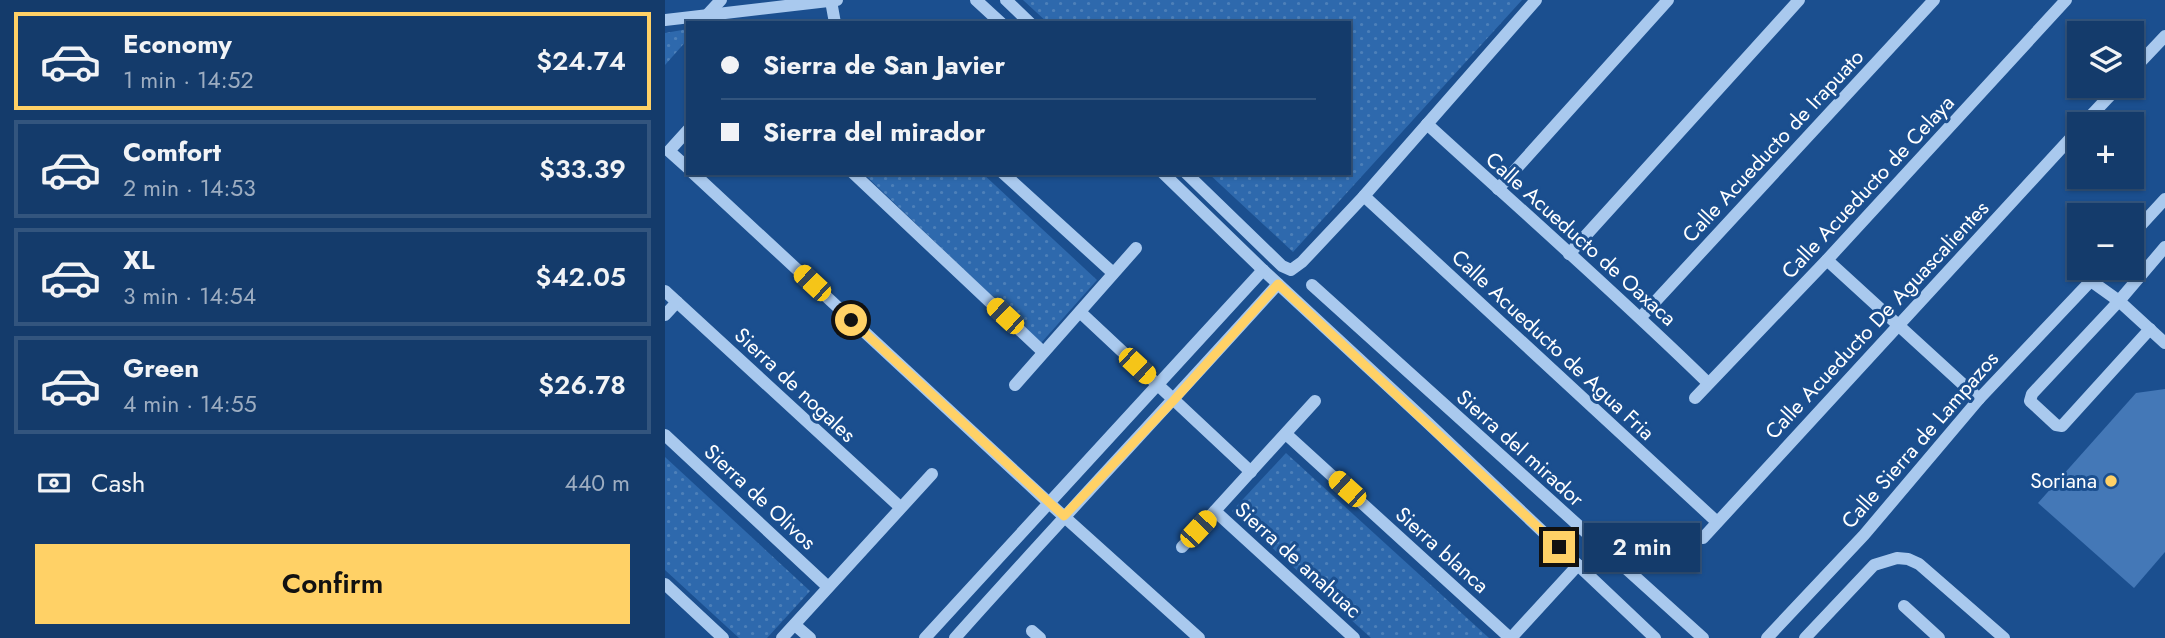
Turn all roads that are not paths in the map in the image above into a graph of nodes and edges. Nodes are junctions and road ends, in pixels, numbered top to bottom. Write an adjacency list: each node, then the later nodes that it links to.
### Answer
1 (721, 0): 11 (street)
2 (837, 0): 10 (street)
3 (976, 0): 14 (street)
4 (1006, 0): 15 (street)
5 (1536, 0): 20 (street)
6 (1668, 0): 29 (street)
7 (1799, 0): 35 (street)
8 (1934, 0): 47 (street, Calle Acueducto de Irapuato)
9 (2066, 0): 36 (street, Calle Acueducto de Celaya)
10 (831, 1): 11 (street); 13 (street)
11 (708, 15): 12 (street)
12 (665, 20)
13 (835, 21)
14 (999, 21)
15 (1028, 21)
16 (2165, 36): 17 (street)
17 (2144, 58)
18 (2108, 98): 19 (street)
19 (2095, 112)
20 (1427, 124): 29 (street, Calle Acueducto de Oaxaca); 30 (street)
21 (686, 132): 23 (street)
22 (2067, 142): 48 (street, Calle Acueducto De Aguascalientes)
23 (686, 166)
24 (695, 175): 65 (street)
25 (855, 175): 51 (street)
26 (1005, 175): 38 (street)
27 (1165, 175): 37 (street, Sierra del mirador)
28 (1189, 175): 30 (street)
29 (1498, 189): 35 (street, Calle Acueducto de Oaxaca)
30 (1364, 196): 69 (street, Calle Acueducto de Agua Fria)
31 (2165, 199): 32 (street)
32 (2144, 222)
33 (2165, 247): 43 (street)
34 (1136, 248): 38 (street)
35 (1569, 254): 47 (street, Calle Acueducto de Oaxaca)
36 (1827, 260): 48 (street); 52 (street, Calle Acueducto de Celaya)
37 (1263, 270): 40 (street, Sierra del mirador); 53 (street)
38 (1113, 274): 45 (street)
39 (2091, 281): 43 (street); 56 (street, Calle Sierra de Lampazos)
40 (1278, 284): 57 (street); 60 (street, Sierra del mirador)
41 (1312, 285): 59 (street, Sierra del mirador)
42 (665, 291): 44 (street, Sierra de nogales)
43 (2119, 301): 49 (street); 49 (street)
44 (677, 302): 46 (street); 66 (street, Sierra de nogales)
45 (1080, 312): 51 (street); 53 (street)
46 (665, 315)
47 (1641, 317): 52 (street, Calle Acueducto de Oaxaca)
48 (1898, 326): 56 (street); 69 (street, Calle Acueducto De Aguascalientes)
49 (2150, 329): 50 (street)
50 (2165, 343)
51 (1043, 352): 54 (street)
52 (1708, 383): 55 (street, Calle Acueducto de Celaya)
53 (1157, 384): 57 (street); 65 (street)
54 (1015, 385)
55 (1695, 398)
56 (1979, 399): 87 (street, Calle Sierra de Lampazos)
57 (1174, 400): 63 (street); 68 (street)
58 (1315, 401): 61 (street)
59 (1445, 406): 60 (street); 86 (street, Sierra del mirador)
60 (1428, 423): 72 (street, Sierra del mirador)
61 (1286, 433): 63 (street); 85 (street, Sierra blanca)
62 (665, 435): 74 (street, Sierra de Olivos)
63 (1251, 472): 67 (street)
64 (932, 474): 66 (street)
65 (1049, 503): 68 (street); 81 (street)
66 (900, 507): 74 (street)
67 (1215, 511): 71 (street); 84 (street, Sierra de anahuac)
68 (1064, 516): 82 (street); 83 (street)
69 (1717, 522): 70 (street, Calle Acueducto De Aguascalientes)
70 (1703, 538)
71 (1182, 547)
72 (1578, 565): 77 (street, Sierra del mirador); 85 (street)
73 (665, 584): 78 (street)
74 (828, 587): 76 (street)
75 (1904, 606): 89 (street)
76 (796, 625): 79 (street); 80 (street)
77 (1650, 636)
78 (723, 638)
79 (782, 638)
80 (810, 638)
81 (925, 638)
82 (955, 638)
83 (1199, 638)
84 (1354, 638)
85 (1510, 638)
86 (1703, 638)
87 (1767, 638)
88 (1805, 638): 90 (street)
89 (1939, 638)
90 (2004, 638)

